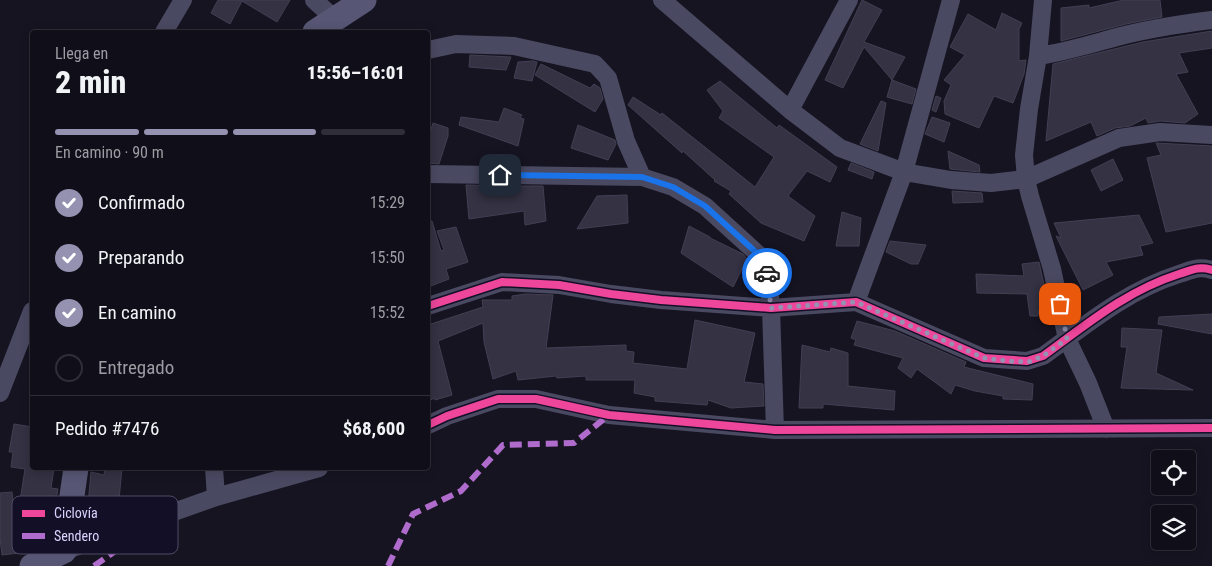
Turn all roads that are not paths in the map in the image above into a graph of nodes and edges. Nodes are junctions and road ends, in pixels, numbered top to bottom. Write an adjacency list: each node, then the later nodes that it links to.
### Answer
1 (183, 0): 10 (street)
2 (314, 0): 9 (street)
3 (364, 0): 9 (street)
4 (662, 0): 13 (street)
5 (849, 0): 13 (street)
6 (951, 0): 15 (street)
7 (1043, 0): 12 (street)
8 (1212, 20): 12 (street)
9 (325, 26)
10 (165, 30)
11 (430, 50): 17 (street)
12 (1038, 56): 18 (street)
13 (790, 110): 15 (street)
14 (1212, 135): 18 (street)
15 (904, 172): 18 (street); 20 (street)
16 (430, 174): 17 (street)
17 (642, 177): 22 (street)
18 (1026, 179): 24 (street)
19 (1209, 264): 24 (street)
20 (856, 302): 22 (street); 24 (street)
21 (430, 305): 22 (street)
22 (771, 308): 29 (street)
23 (30, 316): 25 (street)
24 (1067, 339): 28 (street)
25 (0, 393)
26 (430, 424): 29 (street)
27 (1212, 428): 28 (street)
28 (1106, 429): 29 (street)
29 (775, 430)
30 (76, 470): 33 (street)
31 (214, 470): 34 (street)
32 (311, 470): 34 (street)
33 (72, 496)
34 (216, 497): 35 (street)
35 (178, 510)
36 (58, 554): 37 (street)
37 (32, 566)

